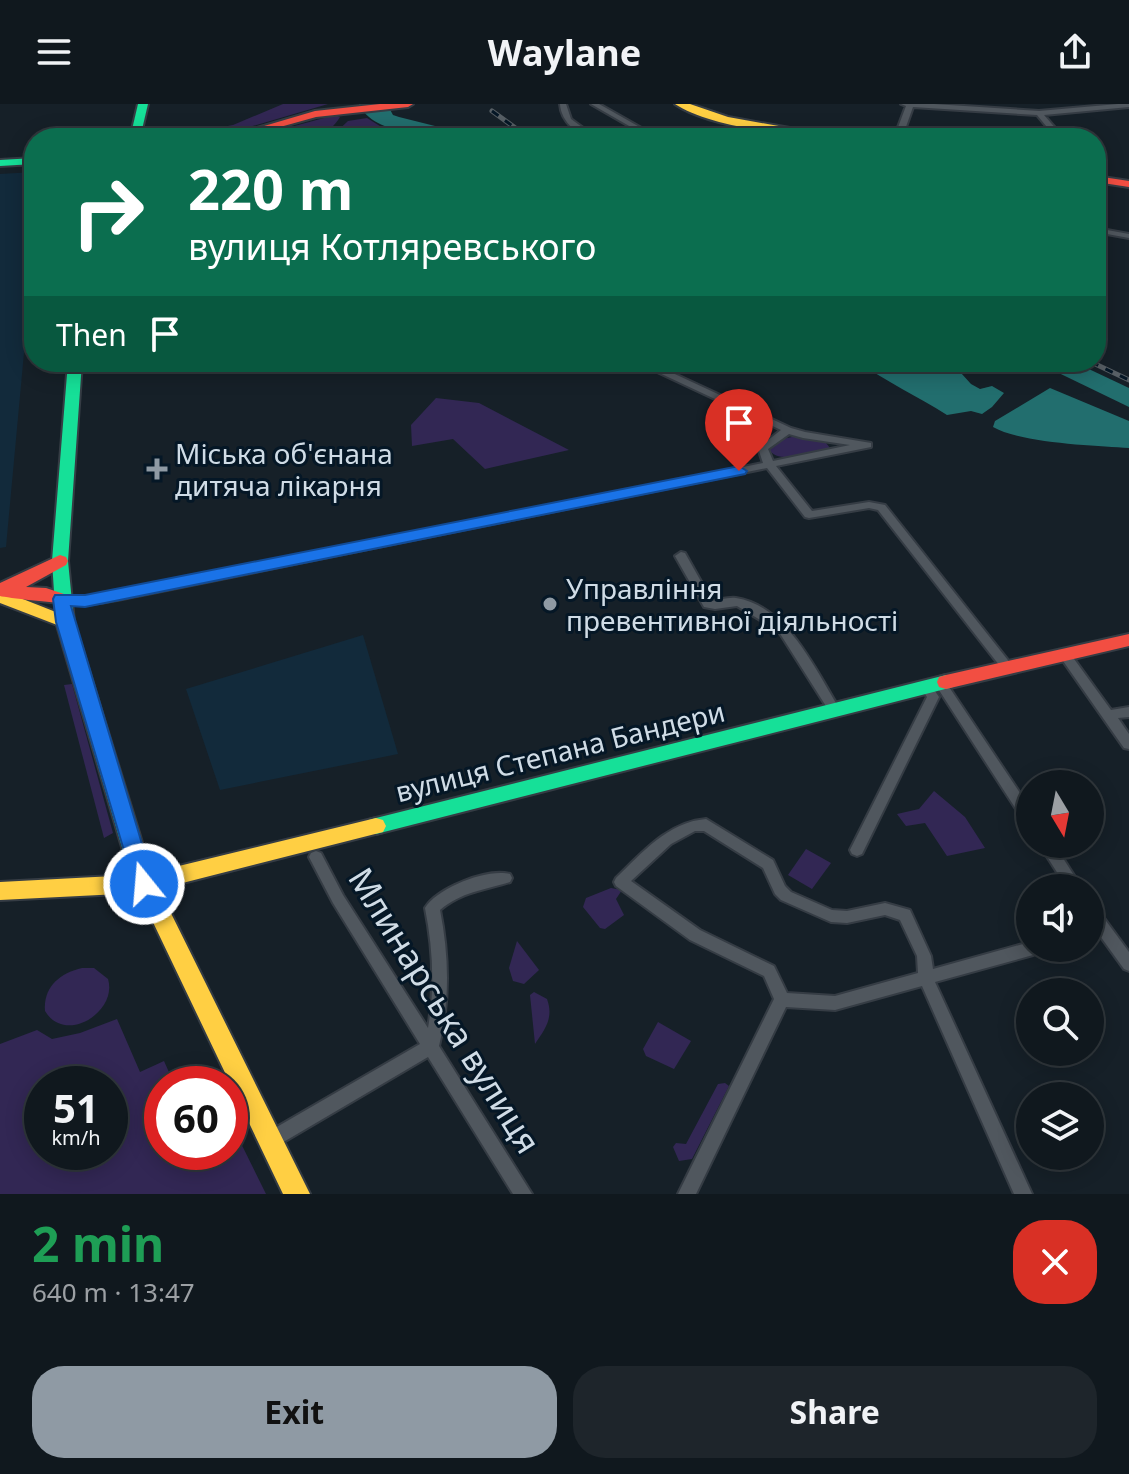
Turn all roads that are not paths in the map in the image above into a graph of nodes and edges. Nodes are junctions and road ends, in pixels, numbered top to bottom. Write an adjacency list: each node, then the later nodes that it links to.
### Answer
1 (143, 104): 10 (main road)
2 (408, 104): 7 (main road)
3 (563, 104): 12 (street)
4 (594, 104): 13 (street)
5 (680, 104): 14 (main road)
6 (907, 104): 9 (street); 15 (street)
7 (396, 105): 11 (main road)
8 (1129, 105): 9 (street)
9 (1039, 113): 16 (street)
10 (137, 128)
11 (264, 128)
12 (579, 128)
13 (637, 128)
14 (777, 128)
15 (901, 128)
16 (1052, 128)
17 (24, 162): 18 (main road)
18 (0, 163)
19 (1106, 181): 20 (main road)
20 (1129, 184)
21 (1106, 232): 22 (street)
22 (1129, 236)
23 (74, 372): 28 (main road)
24 (663, 372): 25 (street)
25 (788, 430): 26 (street); 26 (street)
26 (769, 464): 30 (street); 35 (street)
27 (681, 556): 37 (street)
28 (60, 561): 29 (main road); 30 (main road)
29 (0, 592): 30 (main road); 31 (main road)
30 (61, 599): 31 (main road); 32 (main road)
31 (29, 607): 32 (main road)
32 (65, 622): 45 (main road)
33 (1129, 640): 34 (main road, вулиця Степана Бандери)
34 (1065, 655): 35 (main road, вулиця Степана Бандери); 39 (street)
35 (1007, 667): 36 (main road, вулиця Степана Бандери)
36 (934, 686): 37 (main road, вулиця Степана Бандери); 41 (street); 42 (street)
37 (835, 711): 45 (main road, вулиця Степана Бандери)
38 (1129, 712): 39 (street)
39 (1109, 715): 40 (street)
40 (1129, 744)
41 (1016, 800)
42 (857, 850)
43 (316, 857): 52 (street, Млинарська вулиця)
44 (505, 878): 52 (street)
45 (144, 884): 46 (main road, вулиця Степана Бандери); 53 (main road)
46 (0, 891)
47 (1104, 940): 49 (street)
48 (1016, 953): 50 (street)
49 (1129, 964)
50 (926, 978): 51 (street); 51 (street); 57 (street)
51 (782, 999): 56 (street)
52 (431, 1046): 53 (street); 55 (street, Млинарська вулиця)
53 (269, 1141): 54 (main road)
54 (297, 1194)
55 (523, 1194)
56 (687, 1194)
57 (1023, 1194)

